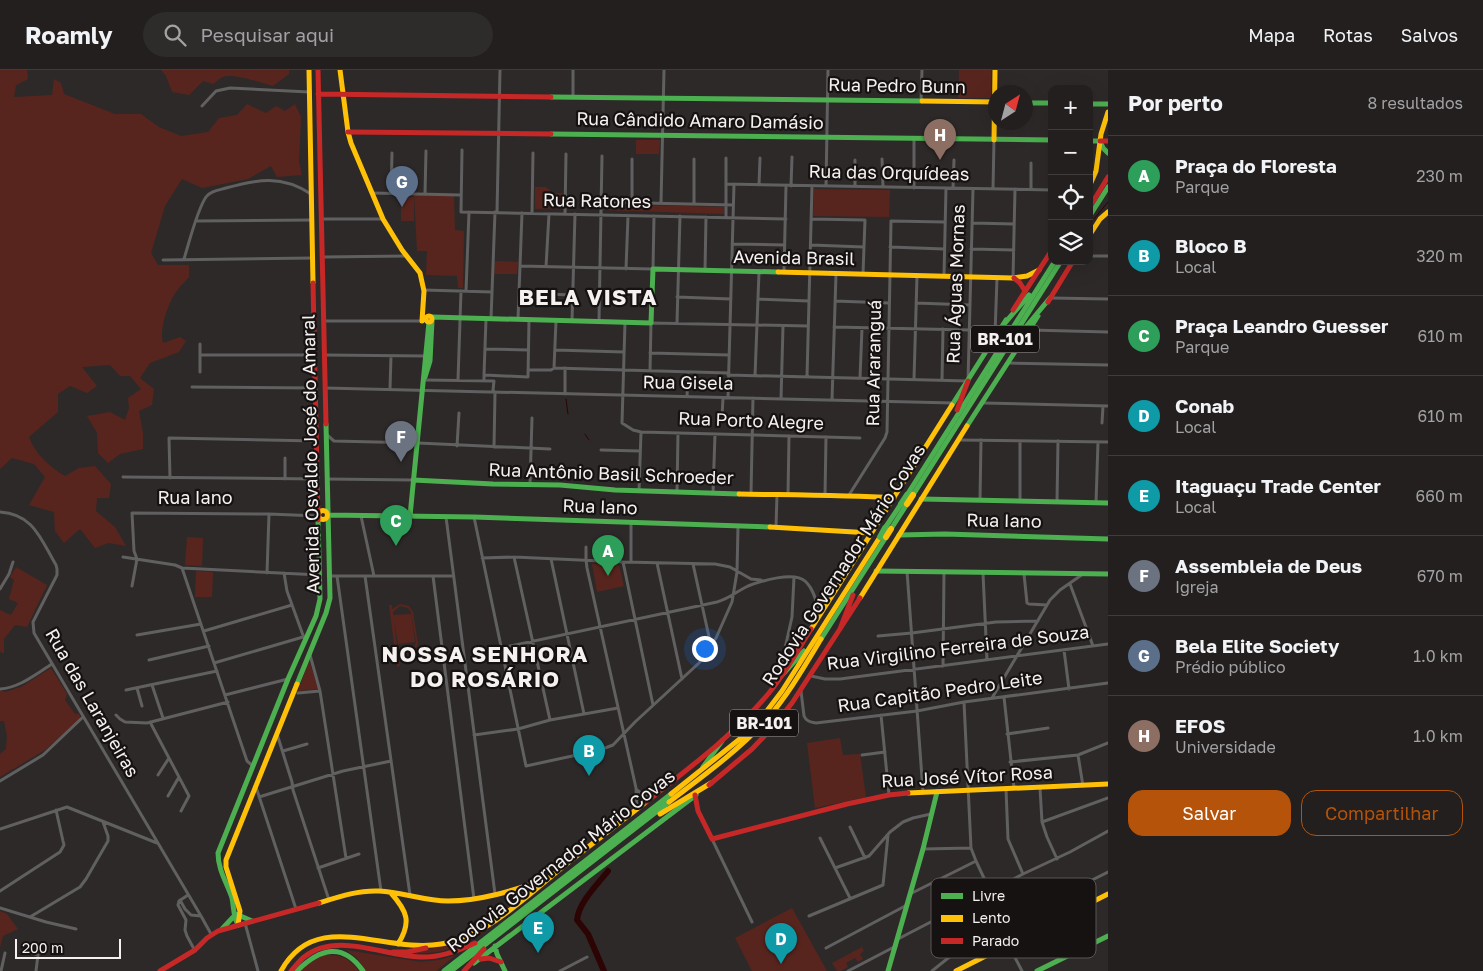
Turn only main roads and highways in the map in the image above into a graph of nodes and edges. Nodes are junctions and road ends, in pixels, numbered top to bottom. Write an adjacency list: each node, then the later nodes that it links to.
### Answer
1 (309, 70): 22 (main road, Avenida Osvaldo José do Amaral)
2 (318, 70): 6 (main road, Avenida Osvaldo José do Amaral)
3 (340, 70): 7 (main road)
4 (995, 70): 5 (main road)
5 (995, 85)
6 (318, 94): 7 (main road, Rua Pedro Bunn); 26 (main road, Avenida Osvaldo José do Amaral)
7 (344, 94): 8 (main road, Rua Pedro Bunn); 15 (main road)
8 (988, 102)
9 (1033, 103): 10 (main road)
10 (1048, 103)
11 (1093, 104): 12 (main road)
12 (1108, 104)
13 (1108, 112): 19 (main road)
14 (994, 130): 16 (main road)
15 (348, 132): 16 (main road, Rua Cândido Amaro Damásio); 42 (main road)
16 (994, 140): 17 (main road, Rua Cândido Amaro Damásio)
17 (1048, 140)
18 (1093, 141): 19 (main road)
19 (1100, 141): 20 (main road); 21 (main road); 23 (main road)
20 (1108, 141)
21 (1108, 153)
22 (311, 171): 26 (main road); 28 (main road, Avenida Osvaldo José do Amaral)
23 (1093, 178)
24 (1108, 178): 27 (main road)
25 (1108, 188): 29 (main road)
26 (320, 194): 31 (main road, Avenida Osvaldo José do Amaral)
27 (1093, 202)
28 (312, 211): 31 (main road); 44 (main road, Avenida Osvaldo José do Amaral)
29 (1093, 211)
30 (1108, 212): 32 (main road)
31 (322, 230): 45 (main road, Avenida Osvaldo José do Amaral)
32 (1093, 230)
33 (1048, 256): 37 (main road)
34 (1052, 265): 39 (main road, Rodovia Governador Mário Covas / BR-101)
35 (1058, 265): 46 (main road, Rodovia Governador Mário Covas / BR-101)
36 (1071, 265): 41 (main road)
37 (1040, 269): 38 (main road, Avenida Brasil); 40 (main road)
38 (1014, 278): 40 (main road); 42 (main road, Avenida Brasil)
39 (1043, 279): 43 (main road); 48 (main road, Rodovia Governador Mário Covas / BR-101)
40 (1025, 292): 43 (main road)
41 (1050, 298): 46 (main road); 50 (main road)
42 (427, 318): 49 (main road)
43 (1004, 324): 47 (main road)
44 (314, 337): 45 (main road); 54 (main road, Avenida Osvaldo José do Amaral)
45 (324, 337): 53 (main road, Avenida Osvaldo José do Amaral)
46 (998, 360): 50 (main road, Rodovia Governador Mário Covas / BR-101)
47 (968, 381): 48 (main road); 50 (main road)
48 (953, 422): 50 (main road, Rodovia Governador Mário Covas / BR-101)
49 (413, 480): 51 (main road, Rua Antônio Basil Schroeder); 55 (main road)
50 (911, 498): 51 (main road, Rua Antônio Basil Schroeder); 52 (main road, Rua Antônio Basil Schroeder); 56 (main road, Rodovia Governador Mário Covas / BR-101); 56 (main road)
51 (893, 499): 56 (main road)
52 (1108, 503)
53 (328, 515): 54 (main road, Rua Iano); 55 (main road, Rua Iano); 67 (main road, Avenida Osvaldo José do Amaral)
54 (318, 516): 65 (main road, Avenida Osvaldo José do Amaral)
55 (410, 516): 57 (main road, Rua Iano)
56 (889, 532): 57 (main road, Rua Iano); 58 (main road, Rua Iano); 59 (main road); 61 (main road, Rodovia Governador Mário Covas / BR-101); 63 (main road, Rodovia Governador Mário Covas / BR-101)
57 (871, 535): 64 (main road)
58 (1108, 539)
59 (876, 571): 60 (main road); 62 (main road)
60 (1108, 574)
61 (858, 582): 62 (main road); 77 (main road, Rodovia Governador Mário Covas / BR-101)
62 (840, 629): 71 (main road)
63 (815, 639): 64 (main road); 70 (main road, Rodovia Governador Mário Covas / BR-101)
64 (779, 678): 66 (main road)
65 (264, 741): 67 (main road); 68 (main road, Avenida Osvaldo José do Amaral)
66 (722, 741): 70 (main road); 78 (main road)
67 (272, 744): 69 (main road, Avenida Osvaldo José do Amaral)
68 (254, 767): 69 (main road); 86 (main road, Avenida Osvaldo José do Amaral)
69 (260, 773): 86 (main road, Avenida Osvaldo José do Amaral)
70 (696, 775): 92 (main road, Rodovia Governador Mário Covas / BR-101)
71 (711, 783): 74 (main road); 77 (main road)
72 (1108, 784): 73 (main road, Rua José Vítor Rosa)
73 (937, 792): 76 (main road, Rua José Vítor Rosa); 113 (main road)
74 (695, 796): 75 (main road); 76 (main road)
75 (682, 806): 76 (main road); 96 (main road)
76 (698, 810)
77 (633, 830): 90 (main road, Rodovia Governador Mário Covas / BR-101)
78 (547, 880): 79 (main road); 81 (main road)
79 (523, 887): 81 (main road); 83 (main road)
80 (391, 893): 83 (main road); 85 (main road); 87 (main road)
81 (530, 894): 95 (main road)
82 (1108, 894): 84 (main road)
83 (407, 896): 85 (main road)
84 (1096, 900)
85 (403, 906): 94 (main road)
86 (237, 916): 87 (main road); 88 (main road, Avenida Osvaldo José do Amaral); 89 (main road)
87 (248, 922): 88 (main road)
88 (238, 925): 89 (main road)
89 (218, 931): 105 (main road)
90 (497, 935): 104 (main road); 111 (main road, Rodovia Governador Mário Covas / BR-101)
91 (1108, 936): 93 (main road)
92 (485, 938): 97 (main road); 110 (main road, Rodovia Governador Mário Covas / BR-101)
93 (1096, 942)
94 (398, 944): 95 (main road); 106 (main road)
95 (438, 945): 97 (main road)
96 (495, 946): 98 (main road); 99 (main road)
97 (386, 952): 107 (main road)
98 (486, 953): 99 (main road); 102 (main road)
99 (497, 954): 103 (main road)
100 (982, 958): 114 (main road)
101 (1064, 958): 115 (main road)
102 (478, 960): 103 (main road); 104 (main road)
103 (501, 962): 112 (main road)
104 (465, 970)
105 (160, 971)
106 (281, 971)
107 (291, 971)
108 (297, 971): 109 (main road)
109 (362, 971)
110 (444, 971)
111 (451, 971)
112 (505, 971)
113 (888, 971)
114 (956, 971)
115 (1038, 971)

